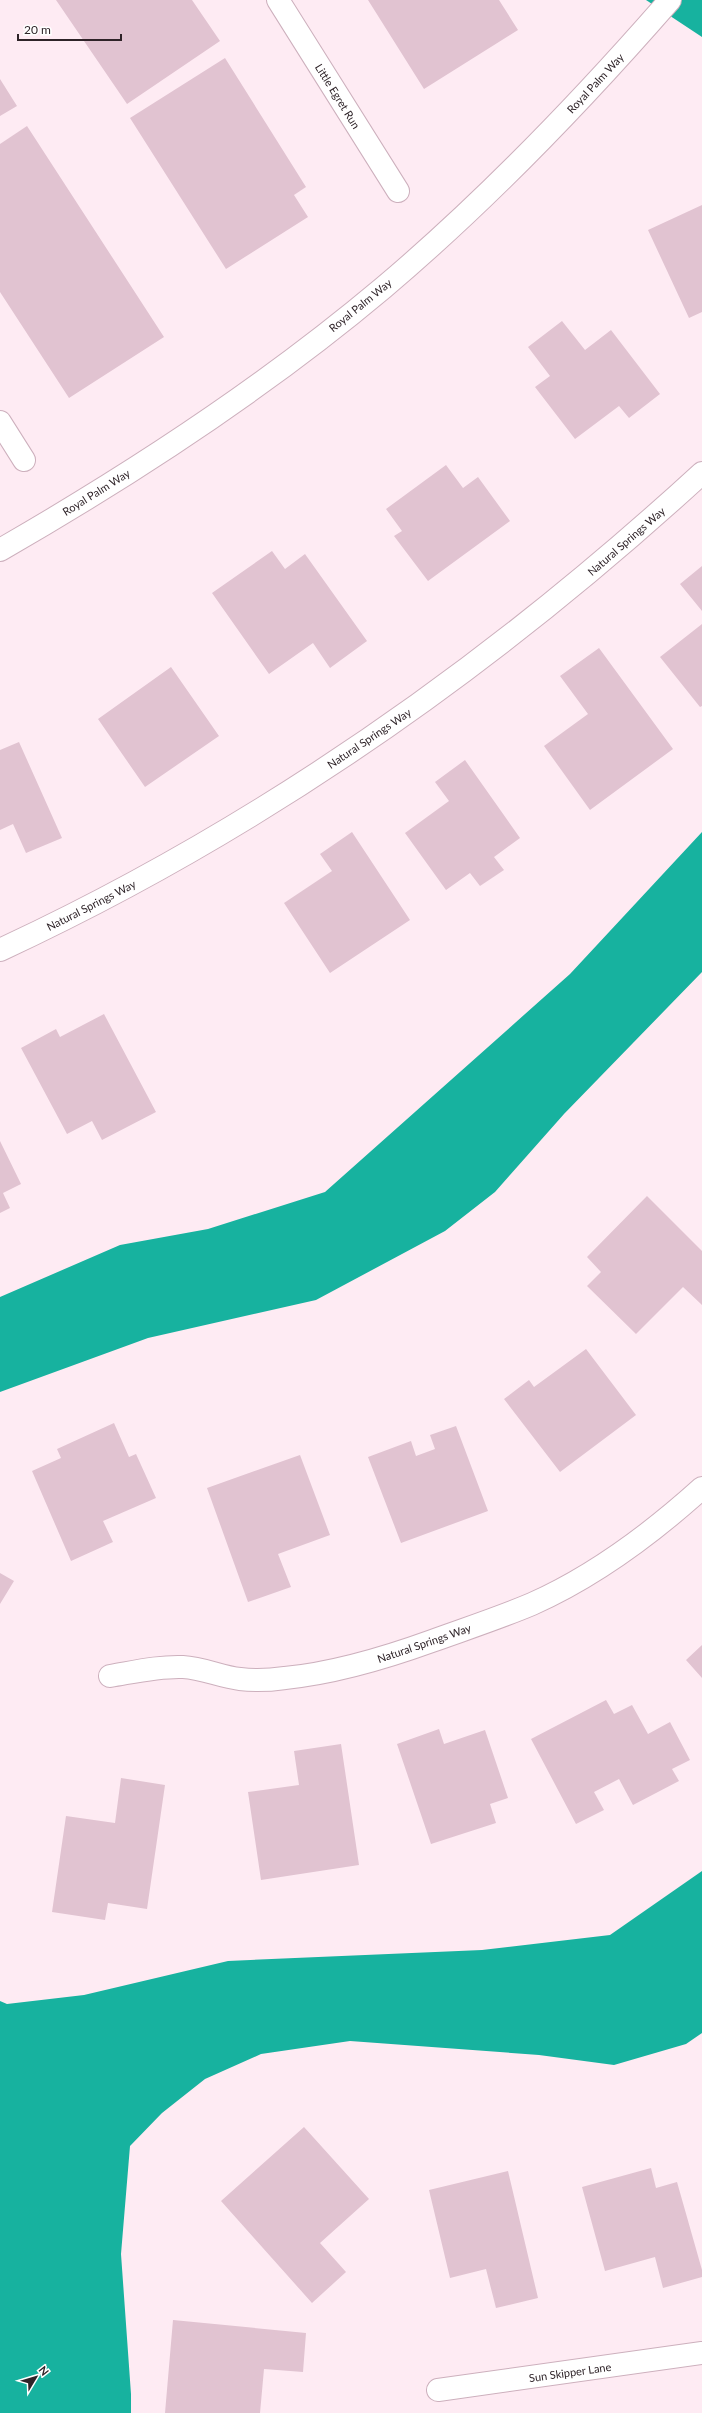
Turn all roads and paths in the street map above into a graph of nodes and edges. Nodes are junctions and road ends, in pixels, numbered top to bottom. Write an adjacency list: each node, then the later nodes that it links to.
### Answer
1 (278, 0): 3 (street, Little Egret Run)
2 (670, 0): 7 (street, Royal Palm Way)
3 (398, 191)
4 (0, 422): 5 (street)
5 (24, 460)
6 (702, 473): 8 (street, Natural Springs Way)
7 (0, 550)
8 (0, 950)
9 (702, 1488): 10 (street, Natural Springs Way)
10 (110, 1676)
11 (702, 2353): 12 (street, Sun Skipper Lane)
12 (438, 2390)

